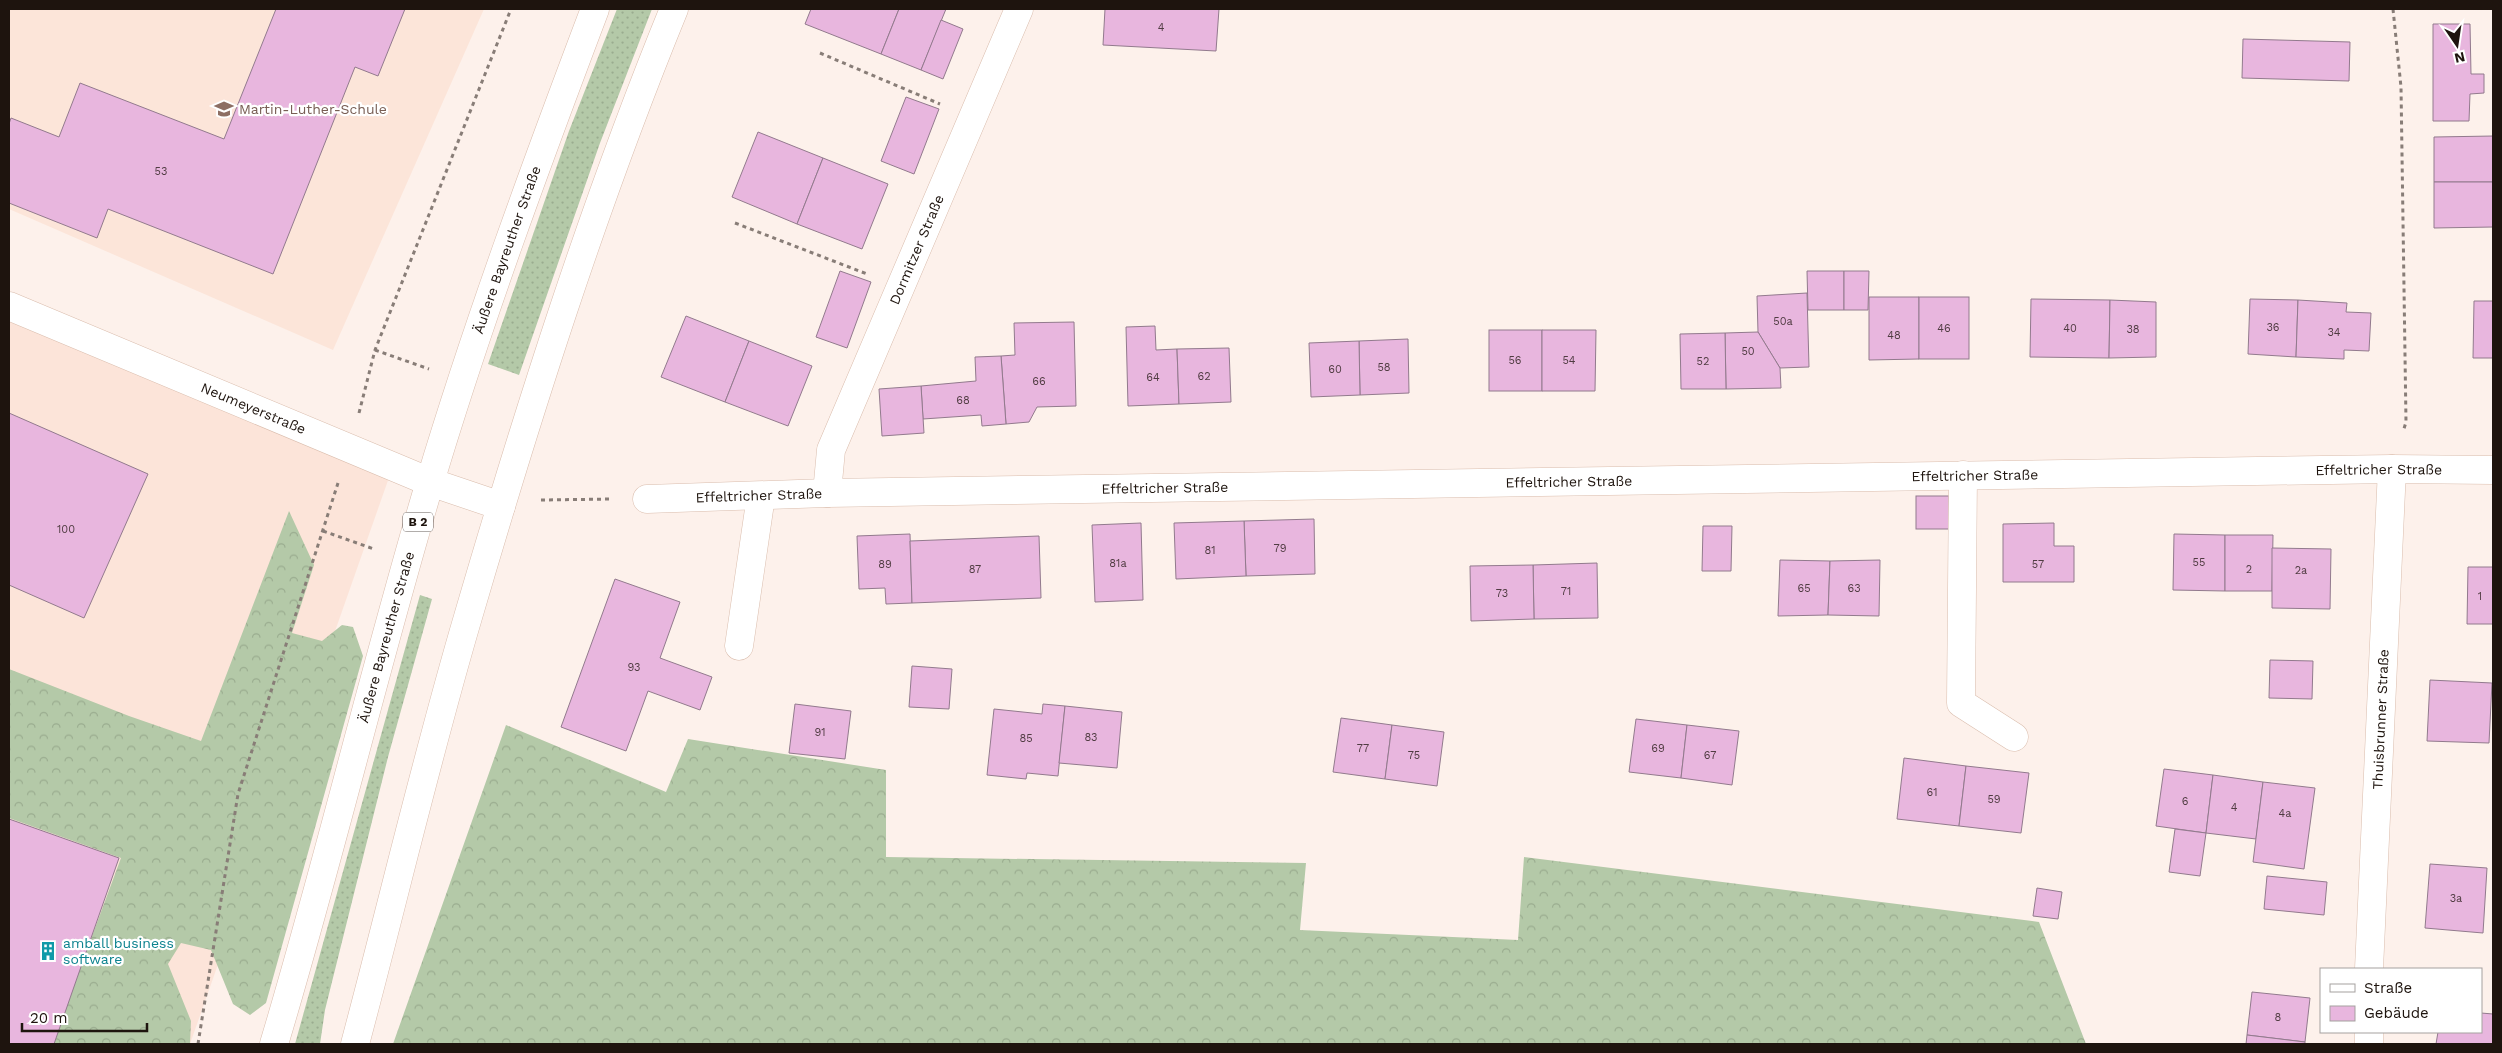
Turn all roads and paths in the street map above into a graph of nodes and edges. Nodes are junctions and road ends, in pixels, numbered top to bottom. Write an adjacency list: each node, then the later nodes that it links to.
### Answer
1 (511, 9): 11 (path)
2 (595, 9): 15 (street, Äußere Bayreuther Straße / B 2)
3 (674, 9): 19 (street)
4 (1019, 9): 7 (street, Dormitzer Straße)
5 (2393, 9): 12 (path)
6 (820, 54): 7 (path)
7 (973, 118): 9 (street, Dormitzer Straße)
8 (735, 224): 9 (path)
9 (900, 286): 16 (street, Dormitzer Straße)
10 (9, 306): 11 (street, Neumeyerstraße)
11 (349, 449): 15 (street, Neumeyerstraße); 24 (path)
12 (2392, 469): 13 (street, Effeltricher Straße); 14 (street, Effeltricher Straße); 23 (street, Thuisbrunner Straße)
13 (2493, 470)
14 (1963, 475): 16 (street, Effeltricher Straße); 22 (street)
15 (430, 482): 19 (street, Neumeyerstraße); 25 (street, Äußere Bayreuther Straße / B 2)
16 (827, 493): 17 (street, Effeltricher Straße)
17 (761, 496): 18 (street, Effeltricher Straße); 21 (street)
18 (647, 499): 20 (path)
19 (501, 506): 26 (street)
20 (536, 508)
21 (739, 646)
22 (2014, 737)
23 (2369, 968)
24 (198, 1044)
25 (274, 1044)
26 (355, 1044)

